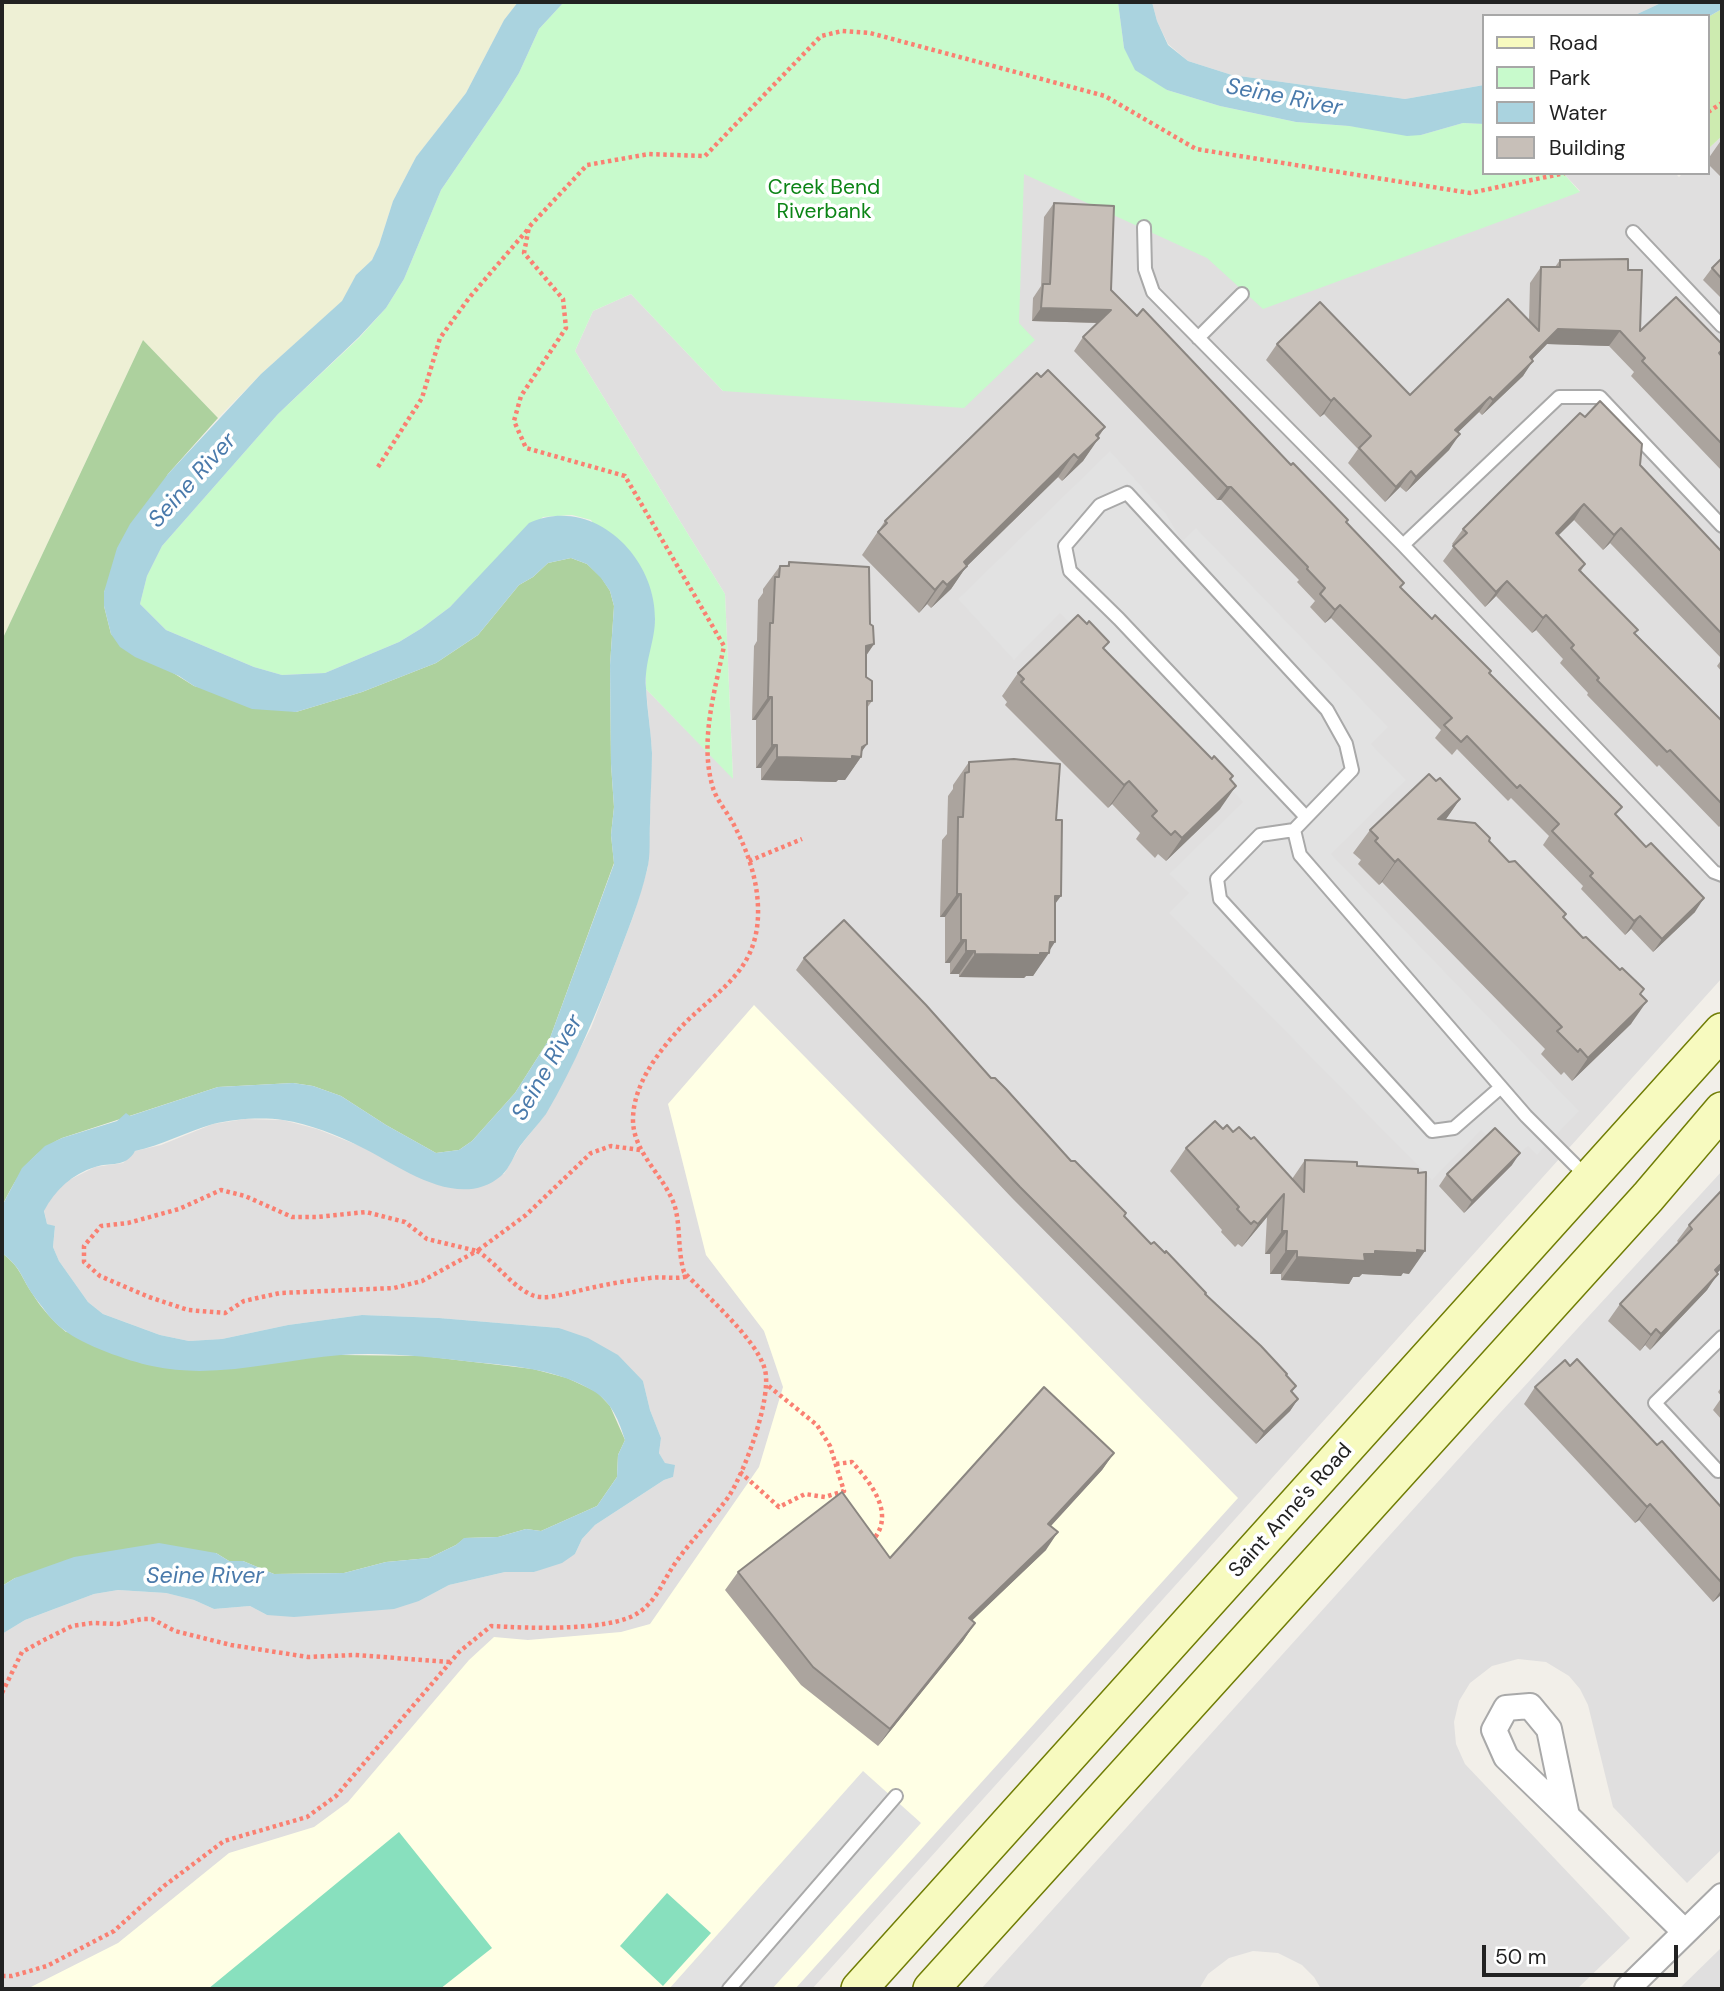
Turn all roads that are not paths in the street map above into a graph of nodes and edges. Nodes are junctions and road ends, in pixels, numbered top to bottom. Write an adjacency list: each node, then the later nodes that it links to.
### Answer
1 (1144, 226): 5 (lane)
2 (1633, 232): 4 (lane)
3 (1242, 293): 5 (lane)
4 (1722, 326)
5 (1198, 338): 7 (lane)
6 (1722, 526): 7 (lane)
7 (1403, 545): 10 (lane)
8 (1306, 817): 8 (lane); 9 (lane)
9 (1294, 830): 12 (lane); 12 (lane)
10 (1722, 876)
11 (1722, 1031): 14 (main road, Saint Anne's Road)
12 (1502, 1087): 14 (lane)
13 (1722, 1110): 23 (main road)
14 (1590, 1180): 22 (main road, Saint Anne's Road)
15 (1722, 1337): 16 (lane)
16 (1722, 1470)
17 (897, 1796): 21 (lane)
18 (1567, 1816): 20 (street)
19 (1722, 1896): 20 (street)
20 (1685, 1932): 24 (street)
21 (729, 1989)
22 (859, 1989)
23 (931, 1989)
24 (1627, 1989)

